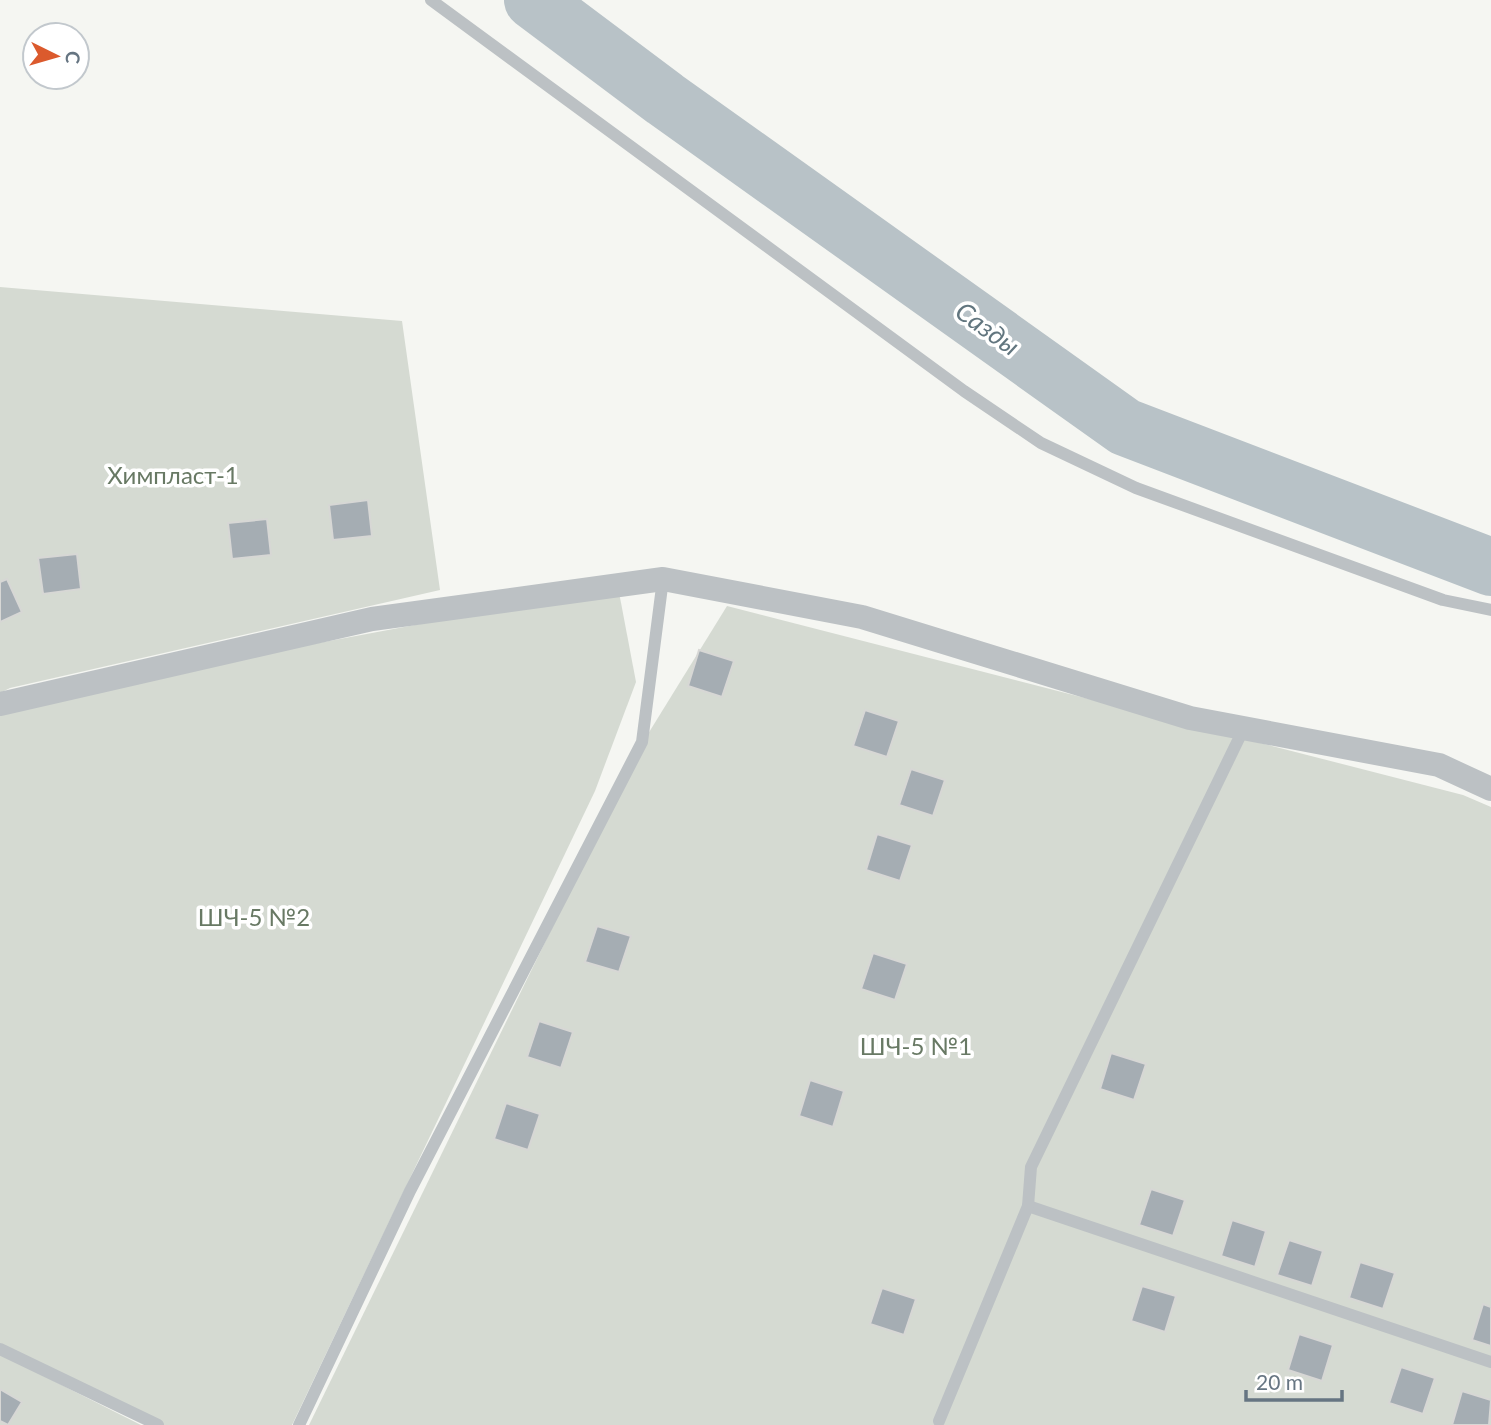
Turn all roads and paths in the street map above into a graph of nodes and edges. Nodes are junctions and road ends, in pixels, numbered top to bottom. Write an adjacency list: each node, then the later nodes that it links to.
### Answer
1 (431, 0): 3 (lane)
2 (663, 579): 4 (street); 5 (street); 12 (lane)
3 (1491, 610)
4 (0, 704)
5 (1244, 728): 6 (street); 7 (lane)
6 (1491, 789)
7 (1028, 1206): 9 (lane); 10 (lane)
8 (0, 1349): 11 (lane)
9 (1491, 1362)
10 (939, 1421)
11 (158, 1425)
12 (299, 1425)

